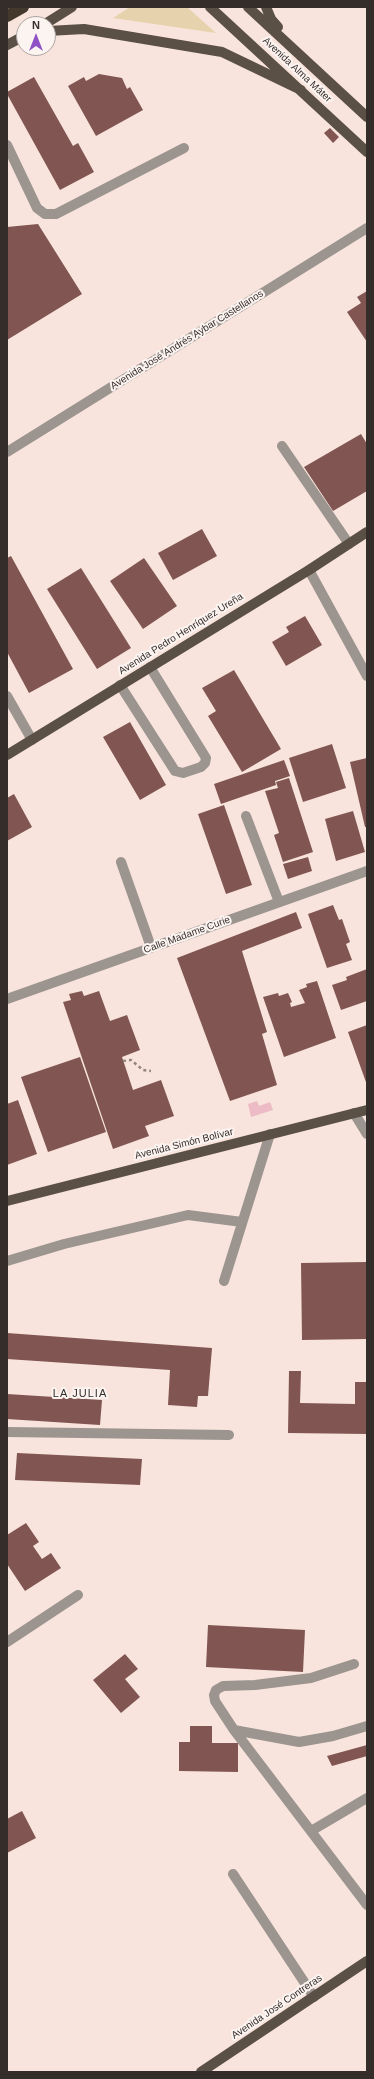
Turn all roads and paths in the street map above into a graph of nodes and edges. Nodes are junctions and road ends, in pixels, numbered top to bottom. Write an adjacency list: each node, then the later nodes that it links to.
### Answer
1 (24, 7): 6 (highway)
2 (72, 7): 7 (main road)
3 (210, 7): 12 (main road, Avenida Alma Máter)
4 (248, 7): 11 (main road, Avenida Alma Máter)
5 (266, 7): 11 (main road)
6 (7, 16)
7 (56, 17)
8 (56, 31): 12 (main road)
9 (16, 40): 10 (main road)
10 (7, 45)
11 (298, 52): 13 (main road, Avenida Alma Máter)
12 (301, 90): 16 (main road, Avenida Alma Máter)
13 (367, 116)
14 (7, 145): 15 (street)
15 (184, 148)
16 (367, 152)
17 (367, 228): 19 (street, Avenida José Andrés Aybar Castellanos)
18 (282, 446): 21 (street)
19 (7, 452)
20 (367, 532): 21 (main road, Avenida Pedro Henríquez Ureña)
21 (349, 544): 22 (main road, Avenida Pedro Henríquez Ureña)
22 (309, 570): 23 (main road, Avenida Pedro Henríquez Ureña); 24 (street)
23 (150, 667): 25 (main road, Avenida Pedro Henríquez Ureña); 25 (street)
24 (367, 676)
25 (120, 685): 27 (main road, Avenida Pedro Henríquez Ureña)
26 (7, 696): 27 (street)
27 (32, 740): 28 (main road, Avenida Pedro Henríquez Ureña)
28 (7, 755)
29 (246, 816): 32 (street)
30 (121, 862): 33 (street)
31 (367, 871): 32 (street, Calle Madame Curie)
32 (280, 902): 33 (street, Calle Madame Curie)
33 (151, 947): 34 (street, Calle Madame Curie)
34 (7, 999)
35 (123, 1061): 36 (path)
36 (151, 1071)
37 (367, 1110): 38 (main road, Avenida Simón Bolívar)
38 (354, 1113): 39 (main road, Avenida Simón Bolívar); 40 (street)
39 (270, 1134): 41 (main road, Avenida Simón Bolívar); 42 (street)
40 (367, 1134)
41 (7, 1201)
42 (242, 1222): 43 (street); 44 (street)
43 (7, 1262)
44 (224, 1281)
45 (7, 1432): 46 (street)
46 (230, 1435)
47 (78, 1595): 48 (street)
48 (7, 1642)
49 (354, 1664): 51 (street)
50 (367, 1726): 51 (street)
51 (234, 1730): 53 (street)
52 (367, 1798): 53 (street)
53 (311, 1831): 55 (street)
54 (233, 1874): 57 (street)
55 (367, 1905)
56 (367, 1962): 57 (main road, Avenida José Contreras)
57 (314, 1996): 58 (main road, Avenida José Contreras)
58 (201, 2072)

